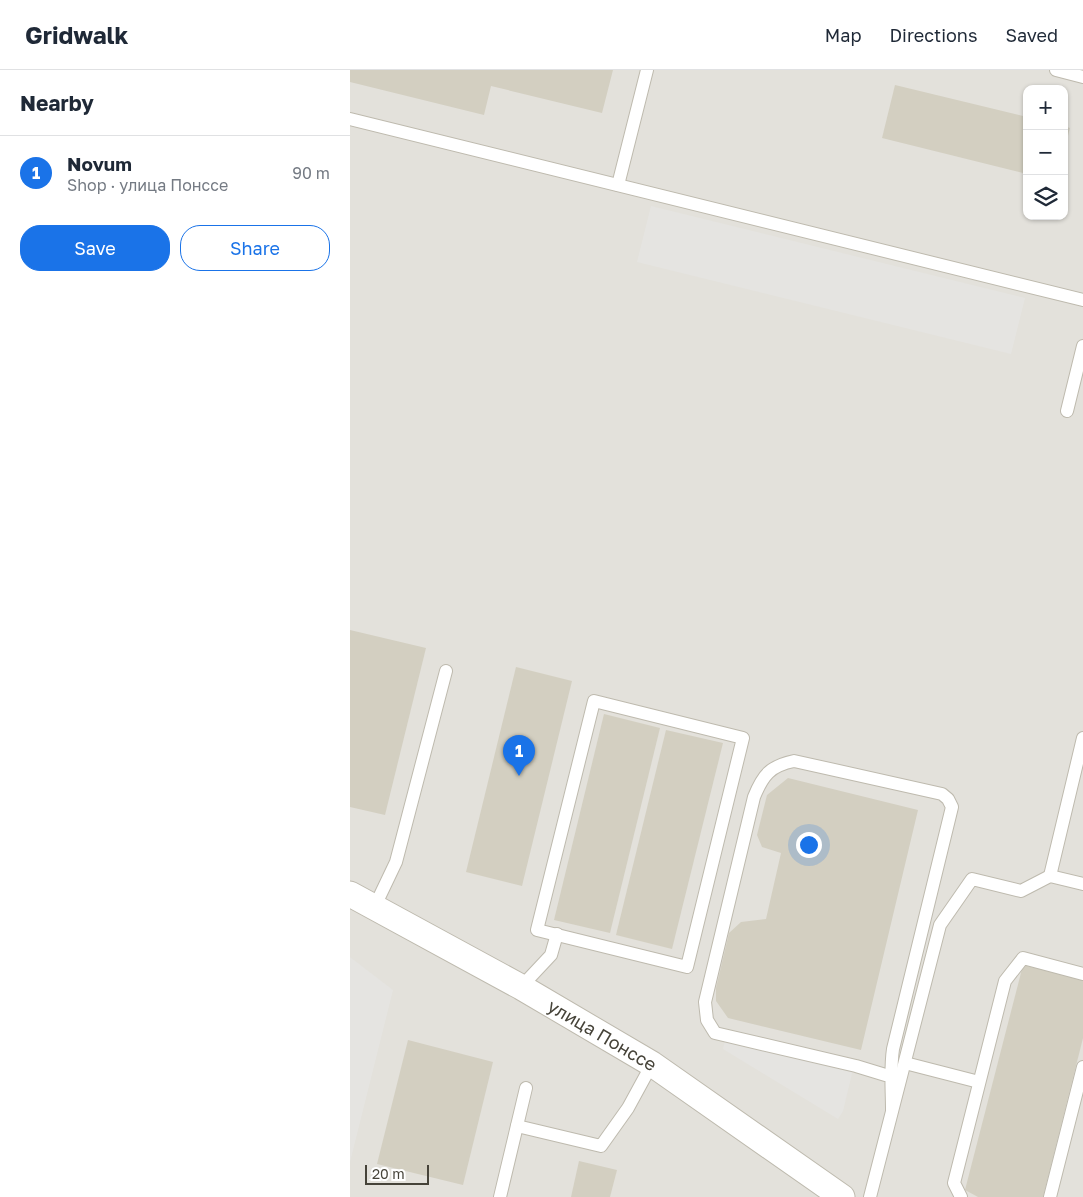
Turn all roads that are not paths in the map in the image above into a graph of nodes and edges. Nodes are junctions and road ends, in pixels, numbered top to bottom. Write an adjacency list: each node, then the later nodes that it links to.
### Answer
1 (647, 70): 5 (lane)
2 (1056, 70): 3 (lane)
3 (1083, 77)
4 (350, 119): 5 (lane)
5 (618, 186): 6 (lane)
6 (1083, 300)
7 (1083, 346): 8 (lane)
8 (1067, 411)
9 (446, 671): 14 (lane)
10 (1083, 738): 11 (lane)
11 (1050, 876): 12 (lane); 18 (lane)
12 (1083, 884)
13 (350, 894): 14 (street, улица Понссе)
14 (375, 906): 17 (street, улица Понссе)
15 (557, 934): 15 (lane); 17 (lane)
16 (1083, 974): 22 (lane)
17 (521, 987): 19 (street, улица Понссе)
18 (905, 1063): 22 (lane); 24 (lane)
19 (652, 1064): 25 (lane); 27 (street, улица Понссе)
20 (1083, 1067): 30 (lane)
21 (892, 1077): 21 (lane); 24 (lane)
22 (979, 1082): 29 (lane)
23 (526, 1088): 25 (lane)
24 (892, 1110): 28 (lane)
25 (517, 1126): 26 (lane)
26 (500, 1197)
27 (842, 1197)
28 (870, 1197)
29 (961, 1197)
30 (1050, 1197)

